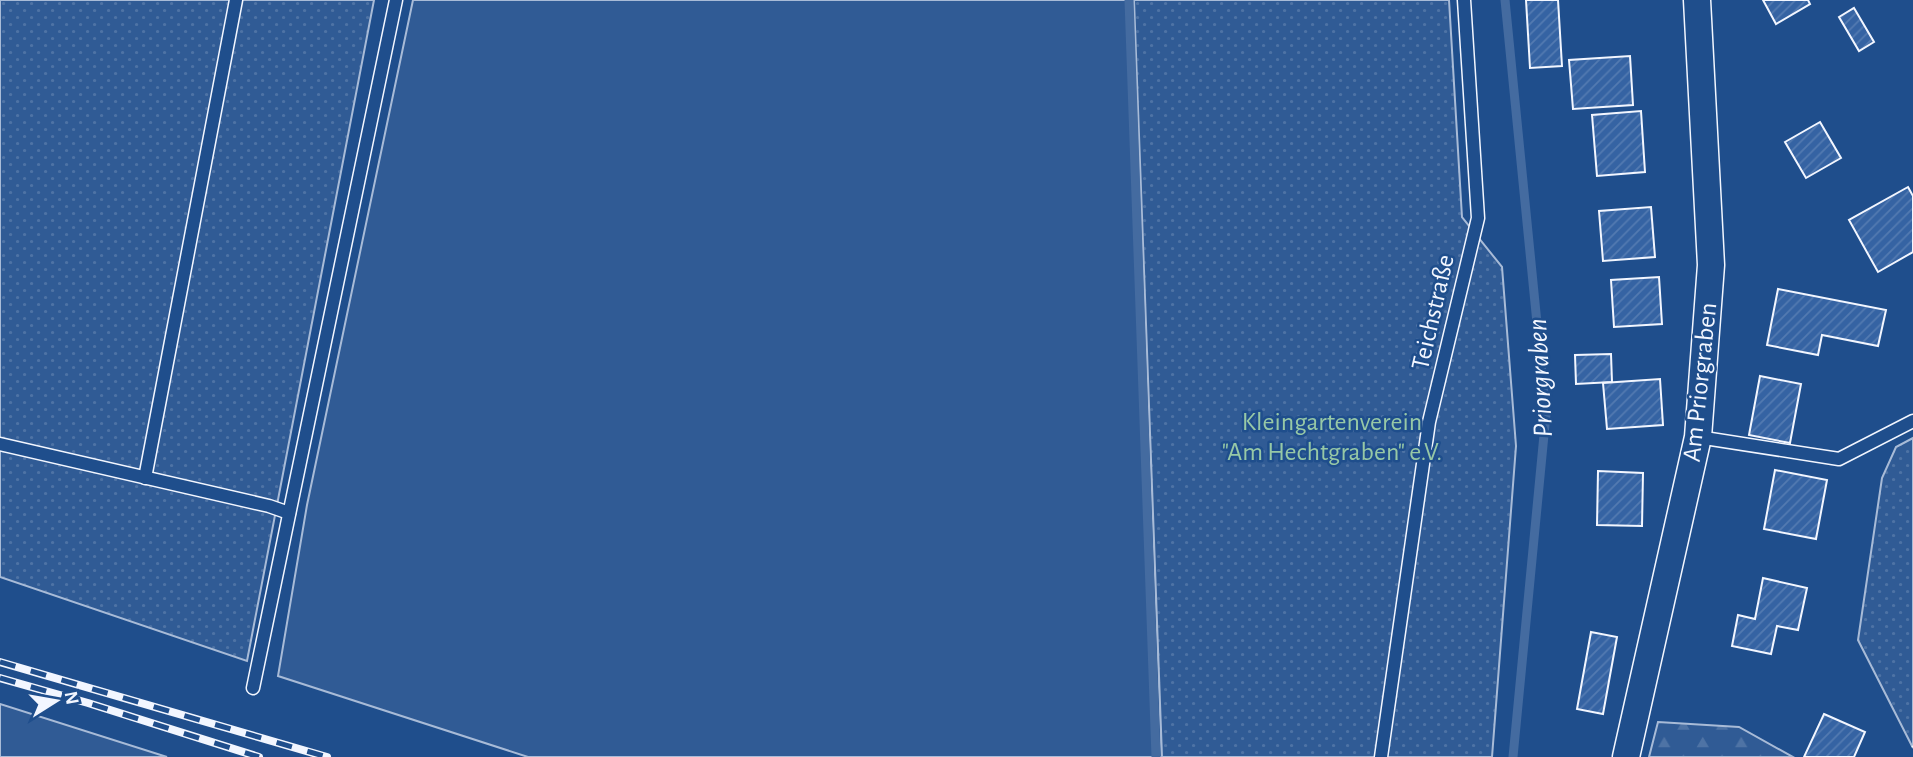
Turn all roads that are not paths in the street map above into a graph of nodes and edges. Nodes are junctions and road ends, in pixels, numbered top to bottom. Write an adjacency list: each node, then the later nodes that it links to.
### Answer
1 (236, 0): 8 (lane)
2 (396, 0): 9 (lane)
3 (1464, 0): 11 (lane, Teichstraße)
4 (1696, 0): 6 (street, Am Priorgraben)
5 (1913, 421): 6 (lane)
6 (1698, 437): 12 (street, Am Priorgraben)
7 (0, 444): 8 (lane)
8 (145, 478): 9 (lane)
9 (289, 513): 10 (lane)
10 (253, 688)
11 (1381, 757)
12 (1626, 757)

